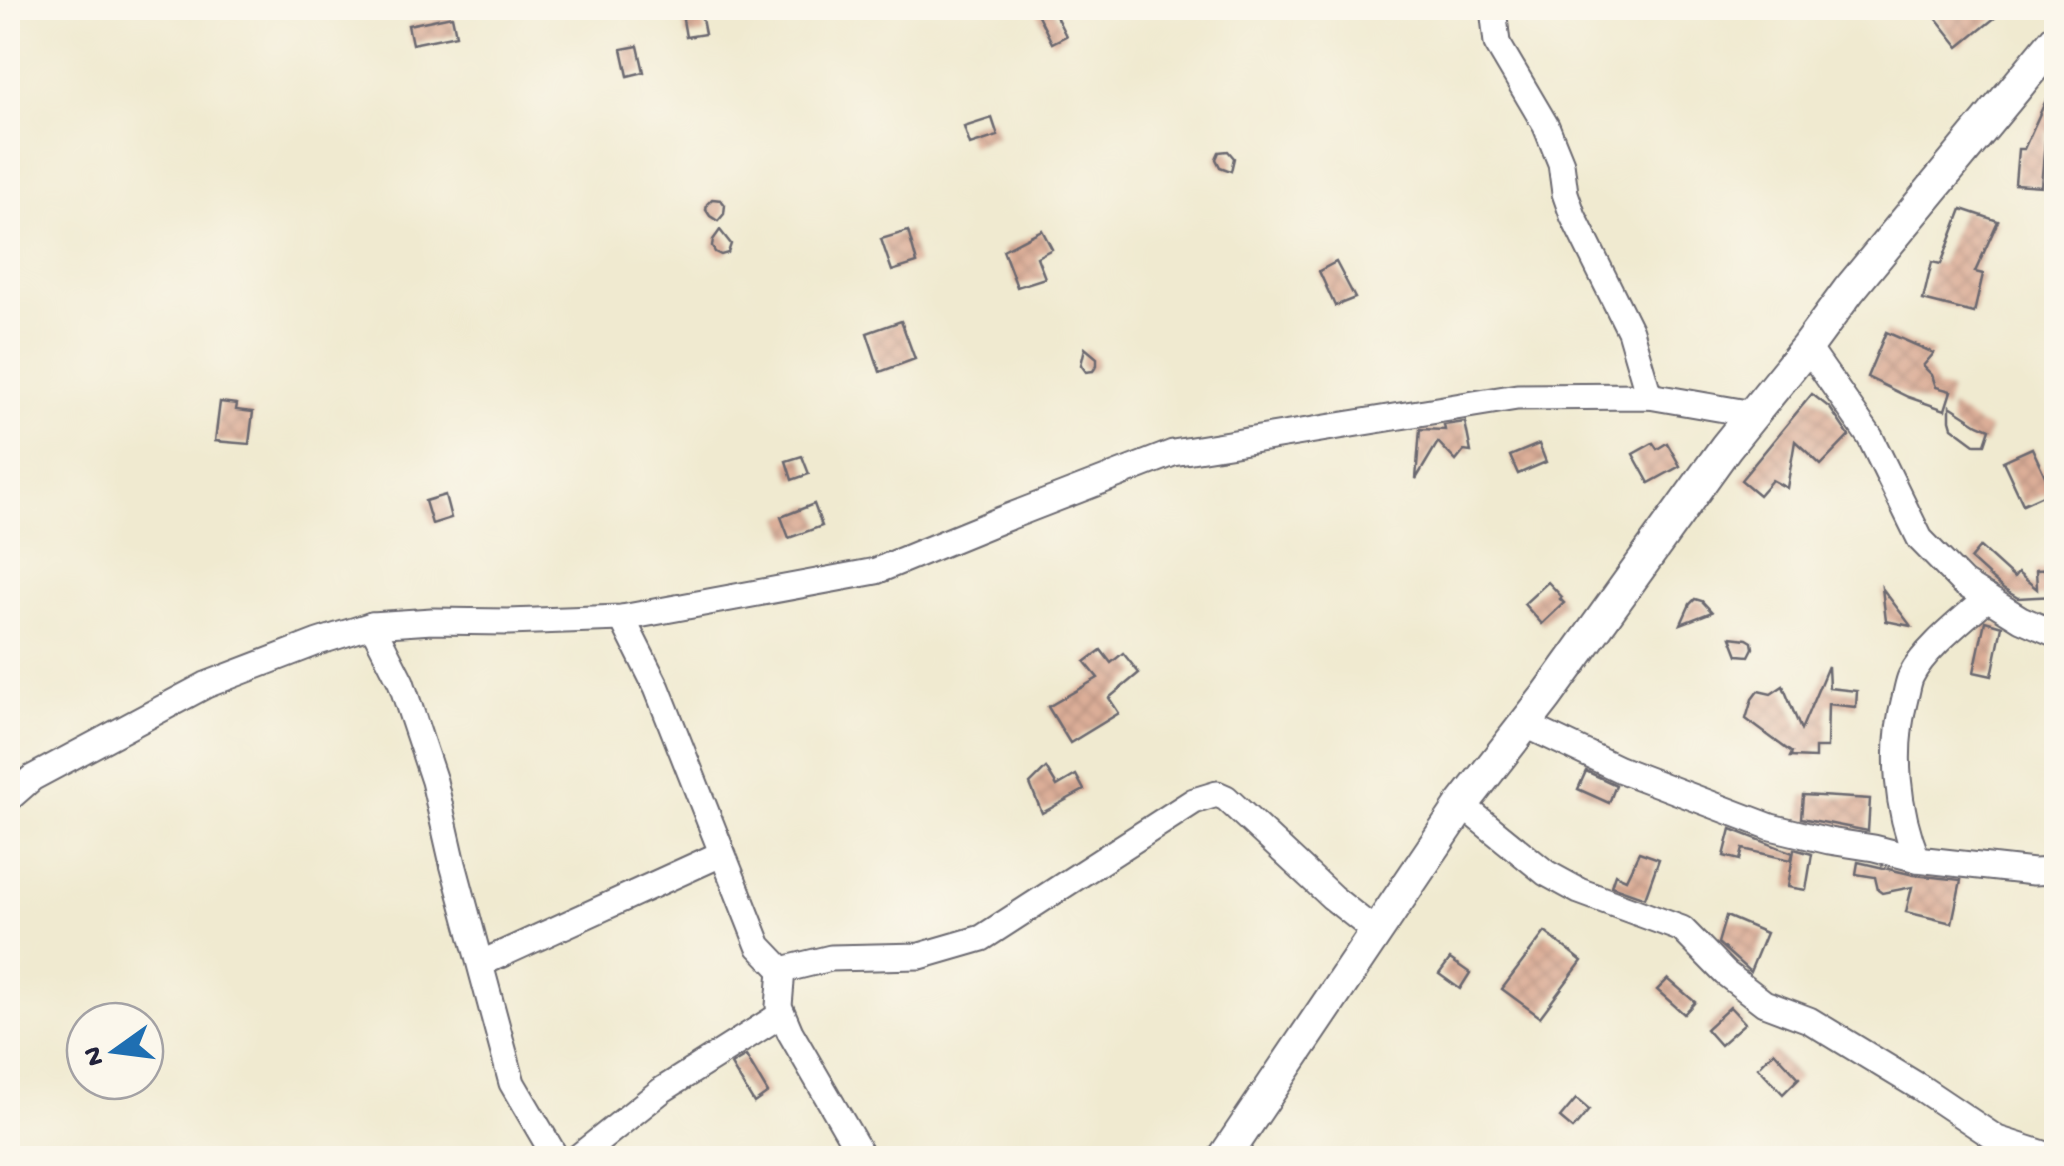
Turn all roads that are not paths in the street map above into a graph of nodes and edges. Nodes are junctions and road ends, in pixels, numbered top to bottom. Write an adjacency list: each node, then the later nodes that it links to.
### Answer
1 (1493, 8): 4 (street)
2 (2056, 39): 3 (street)
3 (1808, 346): 5 (street); 6 (street)
4 (1649, 396): 5 (street); 7 (street)
5 (1752, 414): 10 (street)
6 (1988, 598): 9 (street); 14 (street)
7 (622, 618): 8 (street); 13 (street)
8 (372, 625): 11 (street); 17 (street)
9 (2056, 634)
10 (1524, 724): 12 (street); 14 (street)
11 (8, 798)
12 (1462, 805): 16 (street); 24 (street)
13 (721, 854): 17 (street); 18 (street)
14 (1917, 859): 15 (street)
15 (2056, 871)
16 (1376, 932): 18 (street); 23 (street)
17 (482, 963): 20 (street)
18 (782, 970): 19 (street)
19 (782, 1014): 21 (street); 22 (street)
20 (556, 1158)
21 (576, 1158)
22 (863, 1158)
23 (1224, 1158)
24 (2056, 1158)

